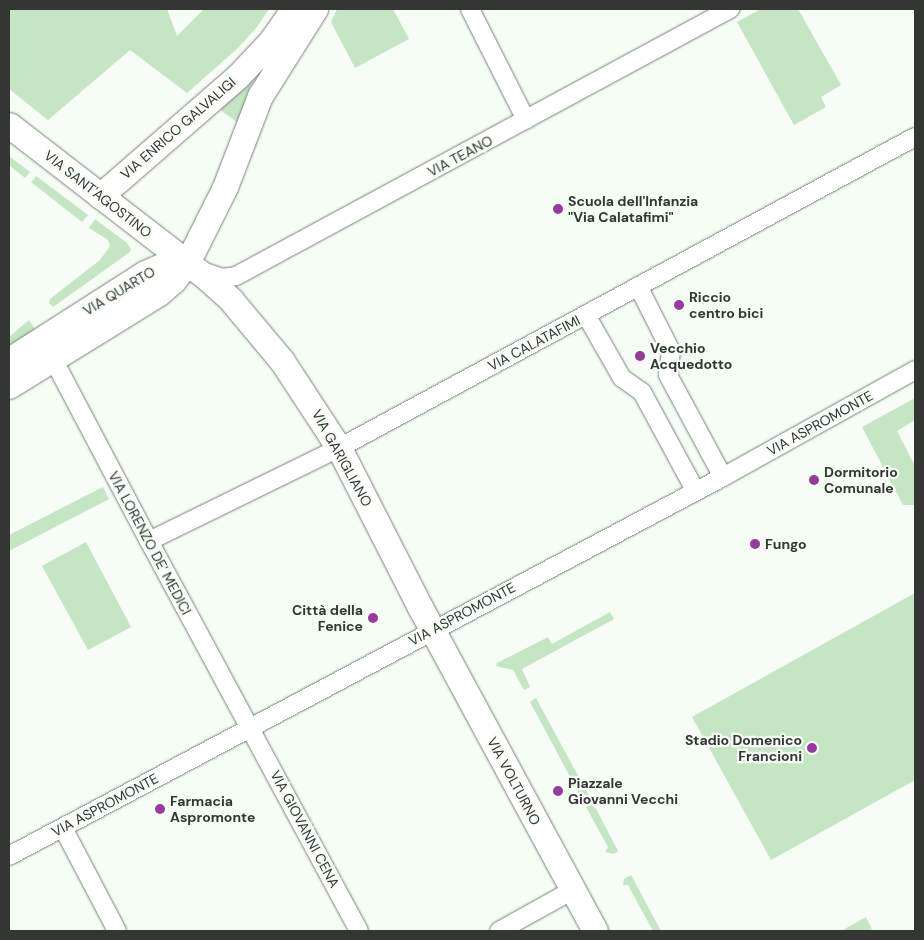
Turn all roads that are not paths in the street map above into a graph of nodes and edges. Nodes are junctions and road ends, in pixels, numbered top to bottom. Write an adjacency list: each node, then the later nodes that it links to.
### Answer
1 (293, 9): 5 (main road, VIA ENRICO GALVALIGI)
2 (315, 9): 5 (main road, VIA ENRICO GALVALIGI)
3 (470, 9): 6 (street)
4 (730, 9): 6 (street, VIA TEANO)
5 (263, 66): 9 (main road, VIA ENRICO GALVALIGI); 10 (main road, VIA ENRICO GALVALIGI)
6 (526, 120): 12 (street, VIA TEANO)
7 (9, 125): 9 (main road, VIA SANT'AGOSTINO)
8 (915, 137): 11 (street, VIA CALATAFIMI)
9 (100, 196): 10 (main road, VIA SANT'AGOSTINO)
10 (186, 263): 12 (main road, VIA GARIGLIANO); 14 (main road, VIA QUARTO)
11 (638, 286): 13 (street, VIA CALATAFIMI); 19 (street)
12 (233, 288): 18 (main road, VIA GARIGLIANO)
13 (586, 315): 18 (street, VIA CALATAFIMI); 20 (street)
14 (47, 348): 15 (main road, VIA QUARTO); 17 (main road, VIA QUARTO); 21 (street, VIA LORENZO DE' MEDICI)
15 (9, 360)
16 (915, 370): 19 (street, VIA ASPROMONTE)
17 (9, 386)
18 (339, 448): 21 (street, VIA CALATAFIMI); 22 (main road, VIA GARIGLIANO)
19 (722, 477): 20 (street, VIA ASPROMONTE)
20 (695, 490): 22 (street, VIA ASPROMONTE)
21 (149, 542): 23 (street, VIA LORENZO DE' MEDICI)
22 (433, 630): 23 (street, VIA ASPROMONTE); 26 (main road, VIA VOLTURNO)
23 (250, 728): 24 (street, VIA ASPROMONTE); 28 (street, VIA GIOVANNI CENA)
24 (63, 828): 25 (street, VIA ASPROMONTE); 27 (street)
25 (9, 856)
26 (574, 890): 29 (street); 30 (main road, VIA VOLTURNO)
27 (117, 931)
28 (360, 931)
29 (499, 931)
30 (596, 931)

